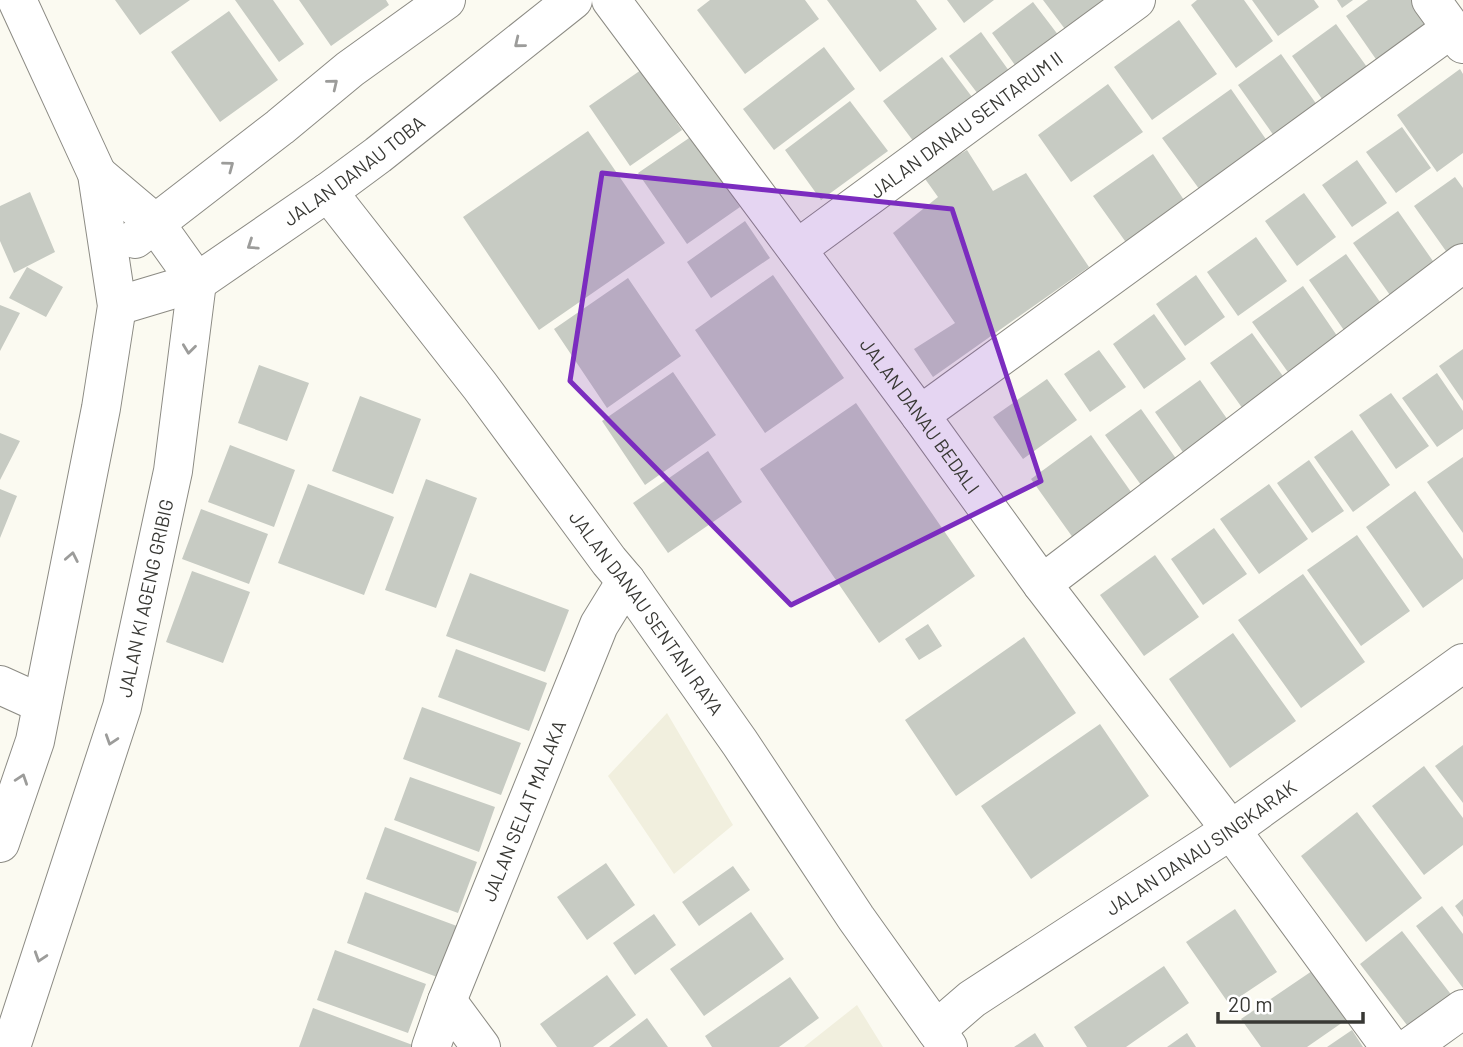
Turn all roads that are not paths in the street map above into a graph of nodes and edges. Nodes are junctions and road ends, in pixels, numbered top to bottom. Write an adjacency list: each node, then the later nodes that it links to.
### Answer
1 (17, 0): 7 (street)
2 (446, 0): 9 (street, one-way to 2)
3 (573, 0): 8 (street, JALAN DANAU TOBA, one-way to 8)
4 (611, 0): 10 (street, JALAN DANAU BEDALI)
5 (1136, 0): 10 (street, JALAN DANAU SENTARUM II)
6 (1449, 24): 15 (street)
7 (97, 174): 9 (street); 11 (street)
8 (328, 192): 13 (street, JALAN DANAU TOBA, one-way to 13); 16 (street, JALAN DANAU SENTANI RAYA)
9 (155, 223): 11 (street); 13 (street)
10 (797, 249): 15 (street, JALAN DANAU BEDALI)
11 (111, 257): 14 (street)
12 (1463, 263): 17 (street)
13 (197, 282): 14 (street, JALAN DANAU TOBA); 26 (street, JALAN KI AGENG GRIBIG, one-way to 26)
14 (117, 306): 20 (street, one-way to 14)
15 (920, 415): 17 (street, JALAN DANAU BEDALI)
16 (626, 581): 23 (street, JALAN SELAT MALAKA); 25 (street, JALAN DANAU SENTANI RAYA)
17 (1042, 584): 21 (street, JALAN DANAU BEDALI)
18 (1463, 663): 21 (street, JALAN DANAU SINGKARAK)
19 (0, 685): 20 (street)
20 (42, 704): 22 (street, one-way to 20)
21 (1231, 830): 25 (street, JALAN DANAU SINGKARAK); 29 (street, JALAN DANAU BEDALI)
22 (0, 843)
23 (447, 1001): 27 (street, JALAN SELAT MALAKA); 28 (street)
24 (1463, 1009): 30 (street)
25 (942, 1038)
26 (11, 1047)
27 (431, 1047)
28 (481, 1047)
29 (1390, 1047)
30 (1410, 1047)

